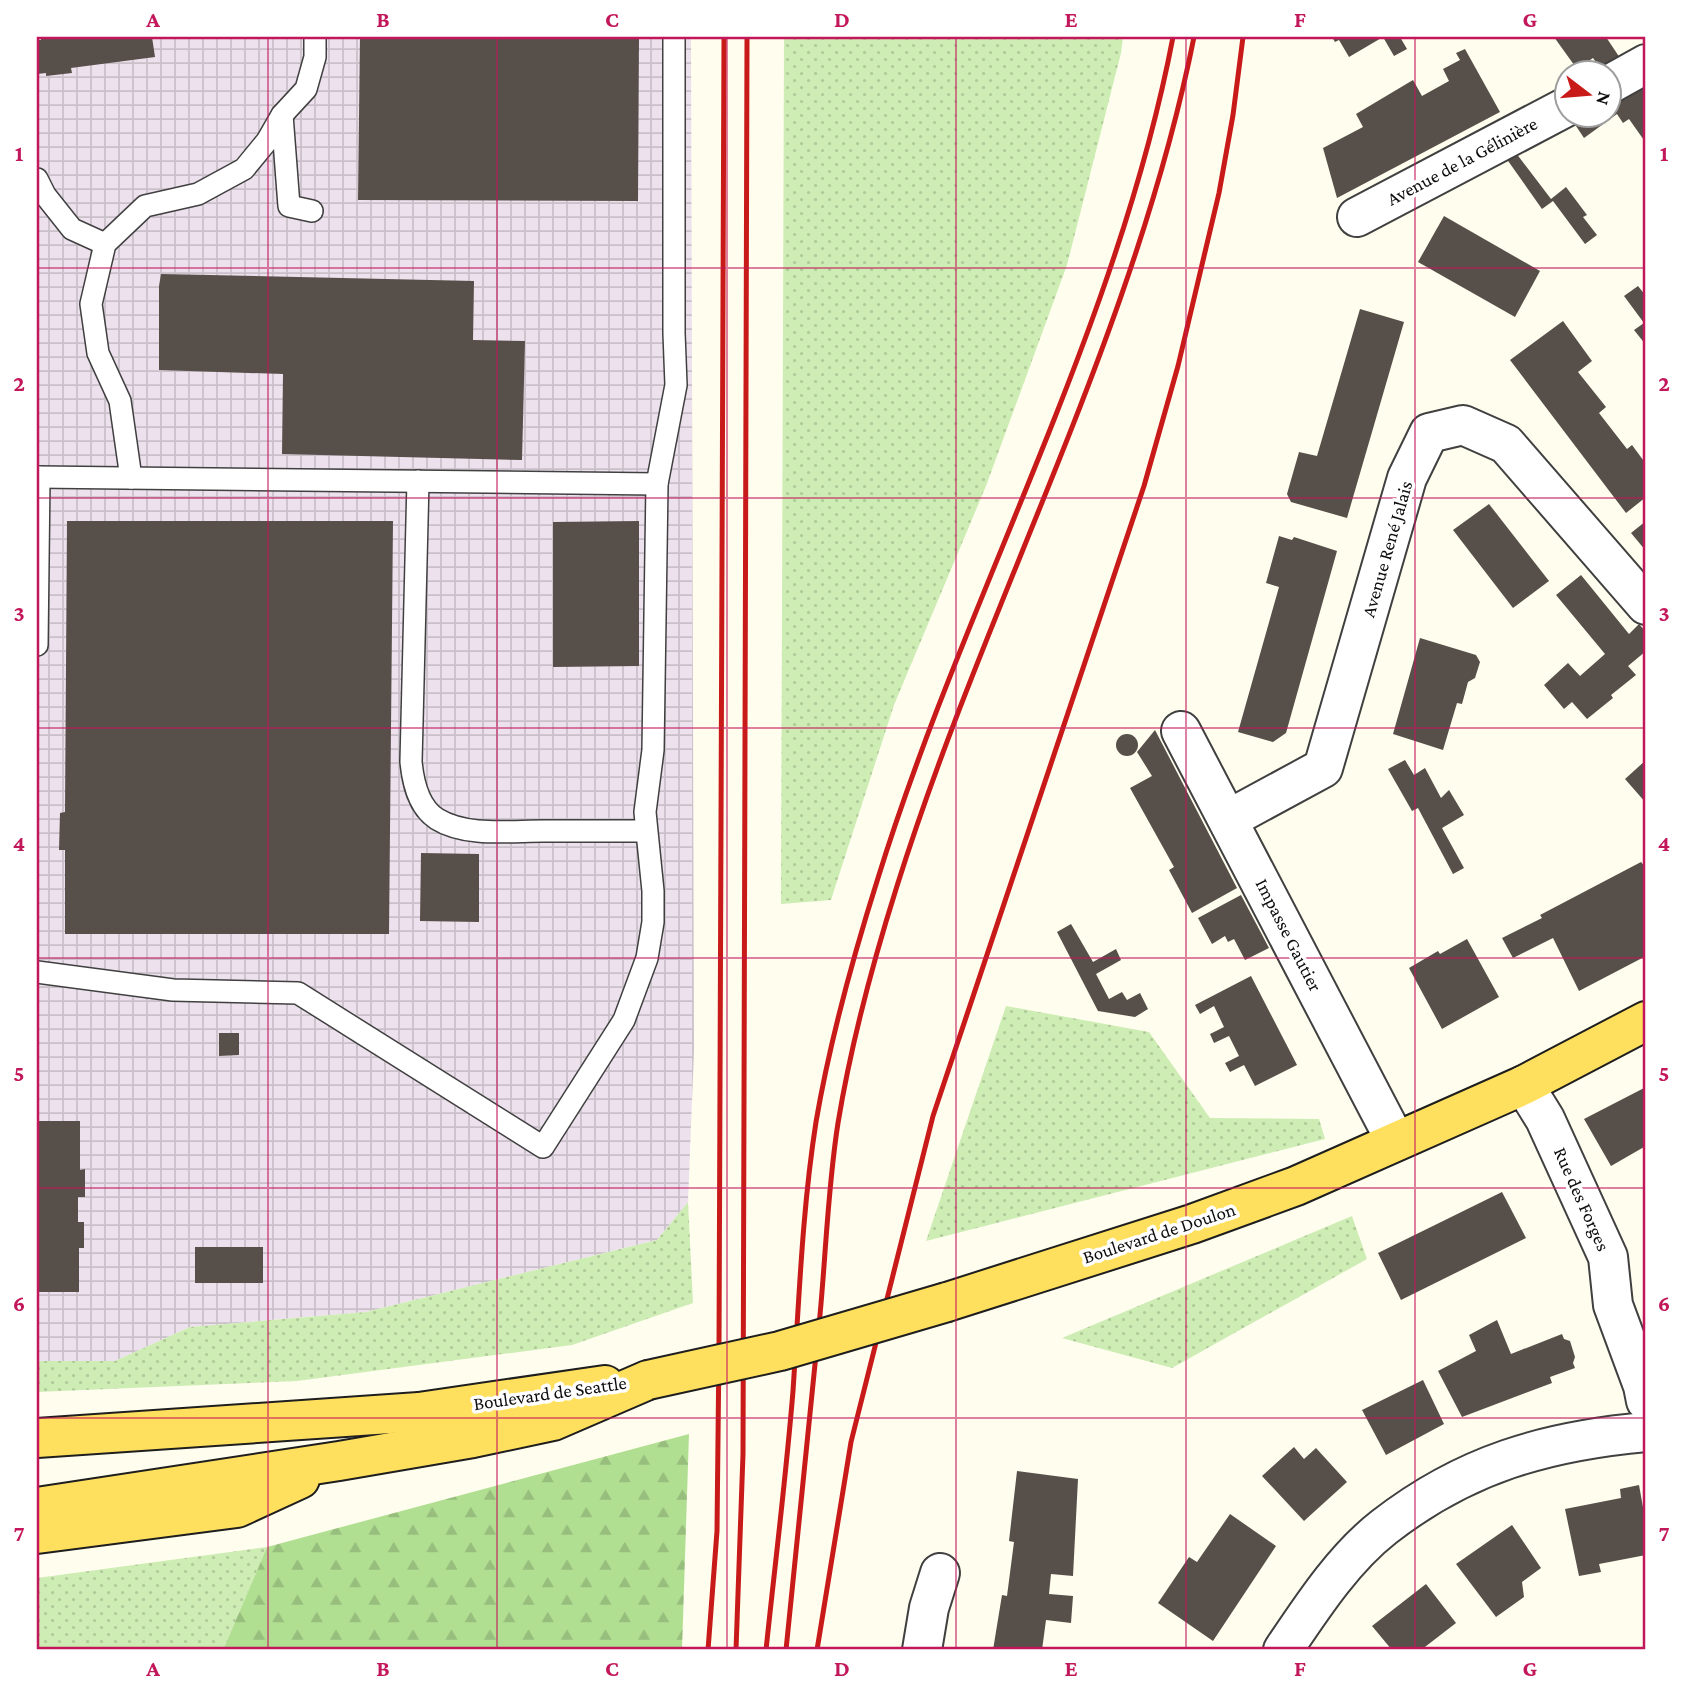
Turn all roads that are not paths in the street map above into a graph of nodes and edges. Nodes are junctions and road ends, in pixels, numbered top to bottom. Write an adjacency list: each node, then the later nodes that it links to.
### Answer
1 (315, 37): 6 (lane)
2 (674, 37): 14 (lane)
3 (1646, 64): 4 (street)
4 (1624, 76)
5 (1554, 113): 9 (street, Avenue de la Gélinière)
6 (282, 115): 8 (lane); 10 (lane)
7 (37, 179): 10 (lane)
8 (312, 211)
9 (1357, 217)
10 (105, 244): 12 (lane)
11 (38, 477): 12 (lane); 16 (lane)
12 (131, 478): 13 (lane)
13 (418, 481): 14 (lane); 19 (lane)
14 (657, 484): 19 (lane)
15 (1646, 605): 18 (street, Avenue René Jalais)
16 (37, 645)
17 (1181, 731): 18 (street, Impasse Gautier)
18 (1229, 819): 23 (street, Impasse Gautier)
19 (646, 831): 20 (lane)
20 (37, 972)
21 (1646, 1021): 22 (main road, Boulevard de Doulon)
22 (1524, 1085): 23 (main road, Boulevard de Doulon); 25 (street, Rue des Forges)
23 (1395, 1140): 24 (main road, Boulevard de Doulon, bridge)
24 (648, 1380): 27 (main road, Boulevard de Seattle); 28 (main road, Boulevard de Seattle)
25 (1646, 1401)
26 (1646, 1432): 33 (street)
27 (37, 1438)
28 (339, 1461): 29 (main road, Boulevard de Seattle); 30 (main road)
29 (37, 1507)
30 (37, 1534)
31 (940, 1573): 32 (street)
32 (922, 1650)
33 (1283, 1650)

